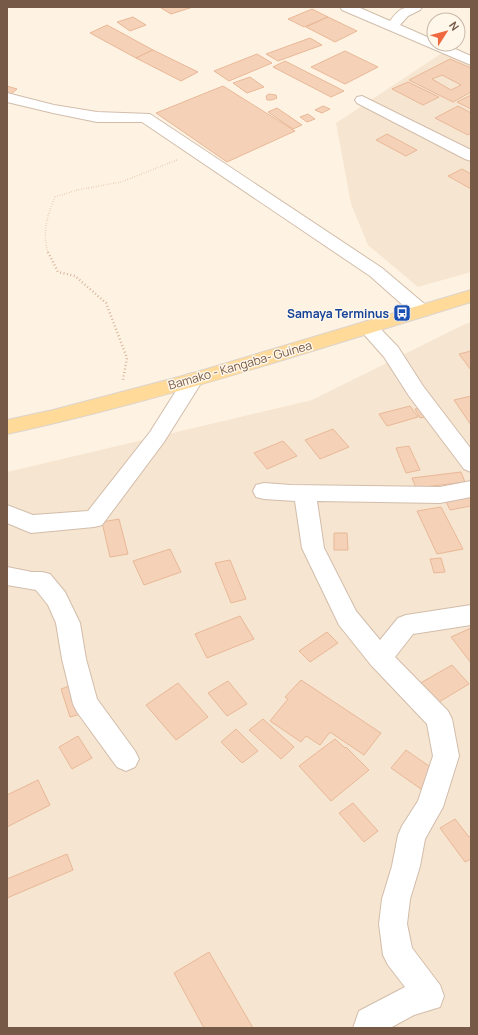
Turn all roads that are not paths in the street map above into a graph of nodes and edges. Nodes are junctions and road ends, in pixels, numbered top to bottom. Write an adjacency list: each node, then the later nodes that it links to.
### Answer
1 (347, 7): 3 (street)
2 (415, 7): 3 (street)
3 (392, 27): 4 (street)
4 (471, 62)
5 (7, 97): 9 (street)
6 (362, 100): 7 (street)
7 (471, 156)
8 (471, 296): 9 (main road, Bamako - Kangaba- Guinea)
9 (421, 311): 10 (main road, Bamako - Kangaba- Guinea)
10 (368, 327): 11 (main road, Bamako - Kangaba- Guinea); 13 (street)
11 (193, 380): 12 (main road, Bamako - Kangaba- Guinea); 17 (street)
12 (7, 427)
13 (471, 464)
14 (471, 489): 16 (street)
15 (264, 491): 16 (street)
16 (305, 493): 20 (street)
17 (7, 513)
18 (7, 576): 21 (street)
19 (471, 615): 20 (street)
20 (380, 658): 22 (street)
21 (126, 759)
22 (368, 1028)

